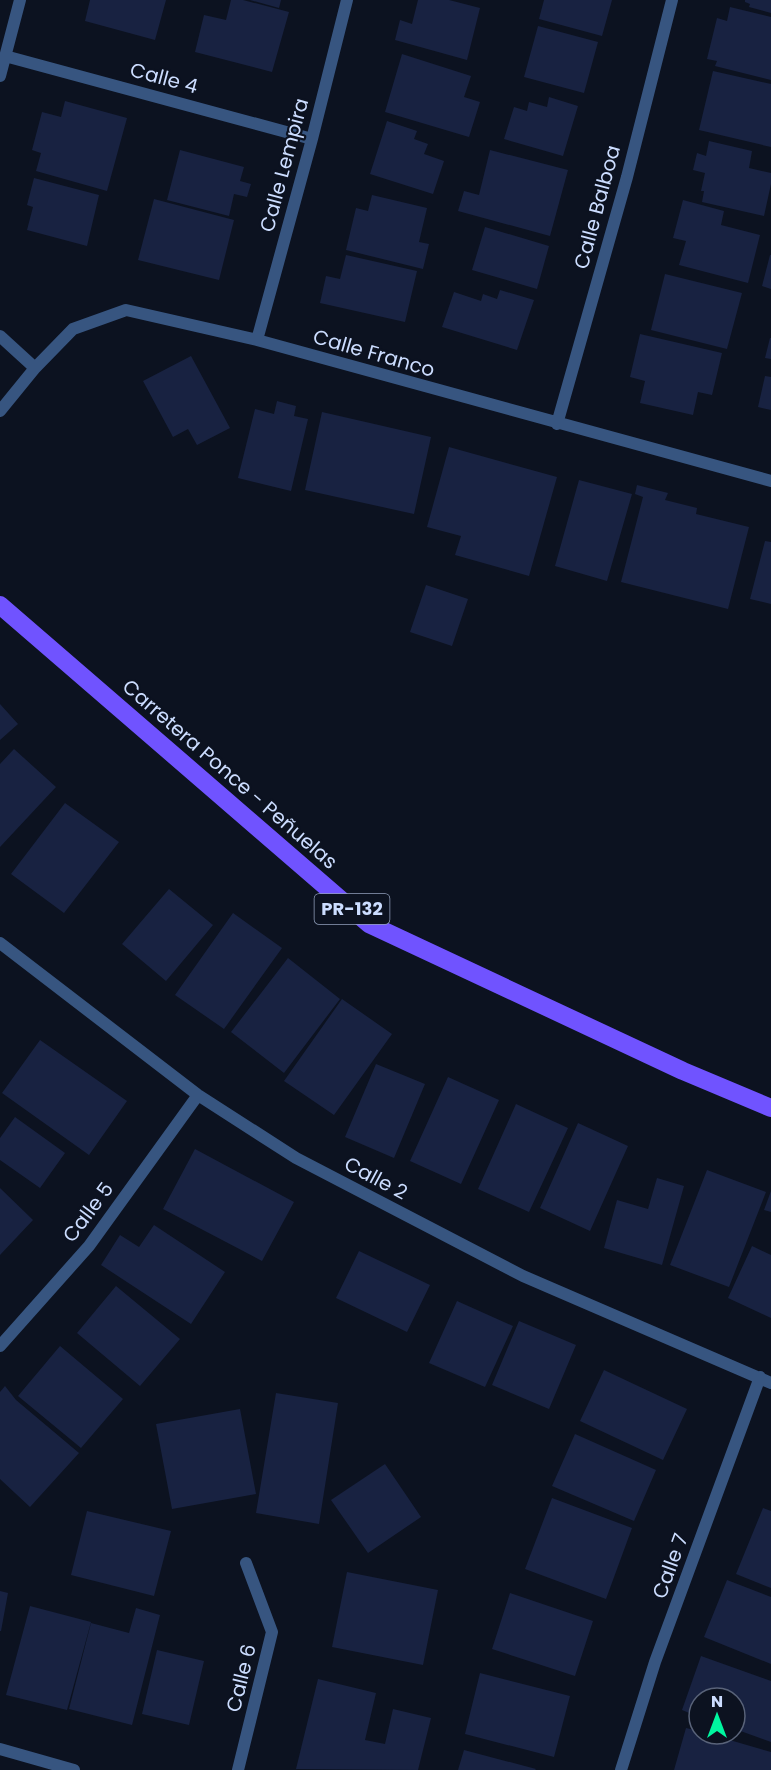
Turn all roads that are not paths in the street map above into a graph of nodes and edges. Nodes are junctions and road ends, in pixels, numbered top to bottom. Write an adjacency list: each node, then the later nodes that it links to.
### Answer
1 (20, 0): 4 (street)
2 (347, 0): 6 (street, Calle Lempira)
3 (672, 0): 11 (street, Calle Balboa)
4 (5, 56): 5 (street); 6 (street, Calle 4)
5 (0, 76)
6 (312, 139): 8 (street, Calle Lempira)
7 (0, 336): 9 (street)
8 (257, 340): 9 (street, Calle Franco); 11 (street, Calle Franco)
9 (34, 368): 10 (street, Calle Franco)
10 (0, 411)
11 (557, 424): 12 (street, Calle Franco)
12 (771, 481)
13 (0, 605): 16 (main road, Carretera Ponce - Peñuelas / PR-132)
14 (0, 943): 15 (street, Calle 2)
15 (198, 1095): 17 (street, Calle 5); 18 (street, Calle 2)
16 (771, 1108)
17 (0, 1346)
18 (766, 1380): 23 (street, Calle 7)
19 (246, 1563): 22 (street, Calle 6)
20 (0, 1749): 21 (street)
21 (74, 1770)
22 (238, 1770)
23 (621, 1770)

